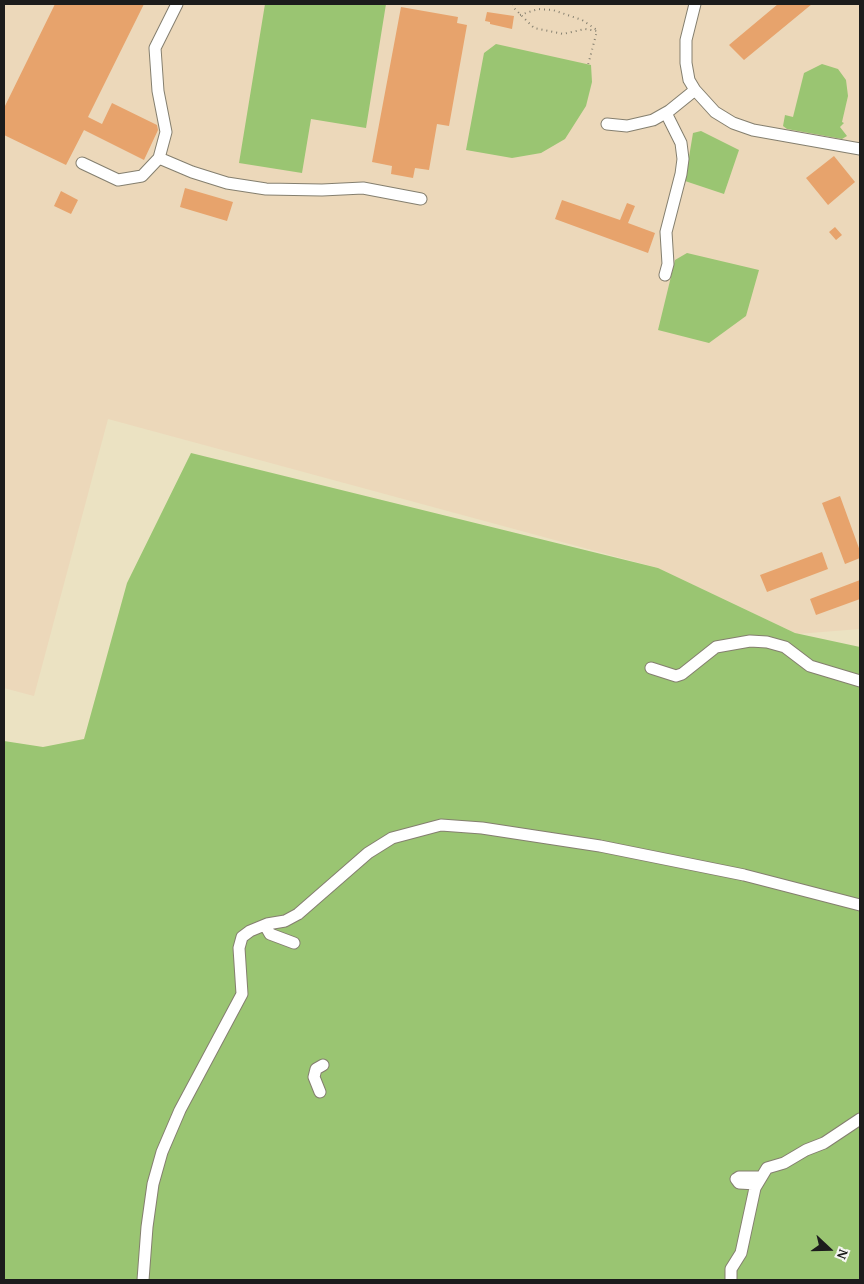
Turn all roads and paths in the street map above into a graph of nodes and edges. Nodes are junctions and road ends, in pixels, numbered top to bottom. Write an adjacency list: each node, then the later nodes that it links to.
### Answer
1 (178, 4): 11 (street)
2 (513, 4): 4 (path)
3 (696, 4): 7 (street)
4 (520, 15): 5 (path); 5 (path)
5 (596, 30): 6 (path)
6 (588, 65)
7 (695, 90): 8 (street); 10 (street)
8 (666, 113): 9 (street); 14 (street)
9 (607, 124)
10 (860, 149)
11 (158, 158): 12 (street); 13 (street)
12 (82, 163)
13 (421, 199)
14 (665, 275)
15 (651, 668): 16 (street)
16 (860, 681)
17 (860, 904): 18 (street)
18 (267, 924): 19 (street); 23 (street)
19 (294, 943)
20 (323, 1065): 21 (street)
21 (320, 1092)
22 (860, 1119): 24 (street)
23 (143, 1280)
24 (731, 1280)

